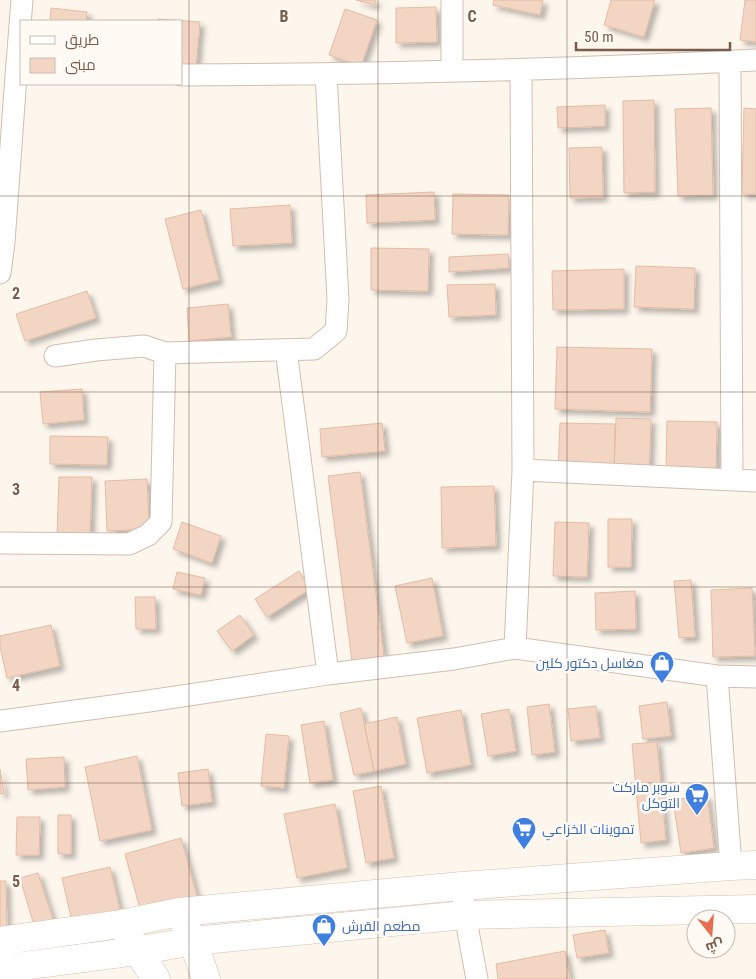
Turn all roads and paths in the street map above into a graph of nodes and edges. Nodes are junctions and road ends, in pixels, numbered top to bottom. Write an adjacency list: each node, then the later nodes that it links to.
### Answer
1 (22, 0): 3 (street)
2 (452, 0): 8 (street)
3 (21, 20)
4 (20, 51): 11 (street)
5 (756, 60): 6 (street)
6 (730, 62): 7 (street); 17 (street)
7 (521, 70): 8 (street); 16 (street)
8 (452, 71): 9 (street)
9 (326, 74): 10 (street); 13 (street)
10 (182, 75)
11 (19, 76): 12 (street)
12 (0, 273)
13 (286, 350): 14 (street); 21 (street)
14 (165, 353): 15 (street); 19 (street)
15 (55, 356)
16 (523, 470): 17 (street); 20 (street)
17 (732, 480): 18 (street)
18 (756, 480)
19 (0, 543)
20 (515, 648): 21 (street); 22 (street)
21 (328, 674): 24 (street)
22 (717, 676): 23 (street); 25 (street)
23 (756, 677)
24 (0, 720)
25 (743, 866): 26 (street)
26 (462, 886): 28 (street); 29 (street)
27 (756, 909): 29 (street)
28 (179, 912): 30 (street); 32 (street)
29 (465, 915): 32 (street); 37 (street)
30 (121, 924): 31 (street); 33 (street)
31 (0, 941)
32 (192, 941): 33 (street); 36 (street)
33 (137, 951): 34 (street); 35 (street)
34 (0, 969)
35 (156, 979)
36 (206, 979)
37 (477, 979)

